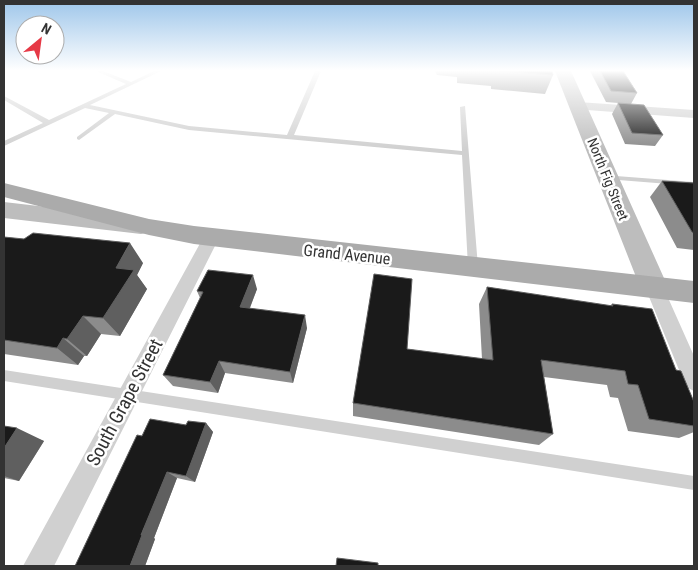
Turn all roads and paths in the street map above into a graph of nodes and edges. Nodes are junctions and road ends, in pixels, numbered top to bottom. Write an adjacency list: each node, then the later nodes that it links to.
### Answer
1 (4, 98): 10 (lane)
2 (102, 98): 5 (lane)
3 (306, 98): 12 (lane)
4 (574, 98): 6 (street, North Fig Street)
5 (84, 106): 8 (lane); 10 (lane)
6 (578, 106): 9 (street); 15 (street, North Fig Street)
7 (463, 107): 14 (lane)
8 (113, 113): 11 (lane); 12 (lane)
9 (694, 114)
10 (47, 122): 13 (lane)
11 (79, 138)
12 (289, 138): 14 (lane)
13 (4, 144)
14 (465, 153): 21 (lane)
15 (606, 176): 16 (lane); 22 (street, North Fig Street)
16 (694, 184)
17 (4, 190): 19 (main road, Grand Avenue)
18 (4, 210): 19 (street)
19 (149, 227): 20 (main road, Grand Avenue)
20 (211, 238): 21 (main road, Grand Avenue); 26 (street, South Grape Street)
21 (473, 267): 22 (main road, Grand Avenue)
22 (654, 287): 23 (main road, Grand Avenue); 25 (street)
23 (694, 292)
24 (4, 375): 26 (lane)
25 (694, 380)
26 (128, 395): 27 (lane); 28 (street, South Grape Street)
27 (694, 483)
28 (38, 566)

